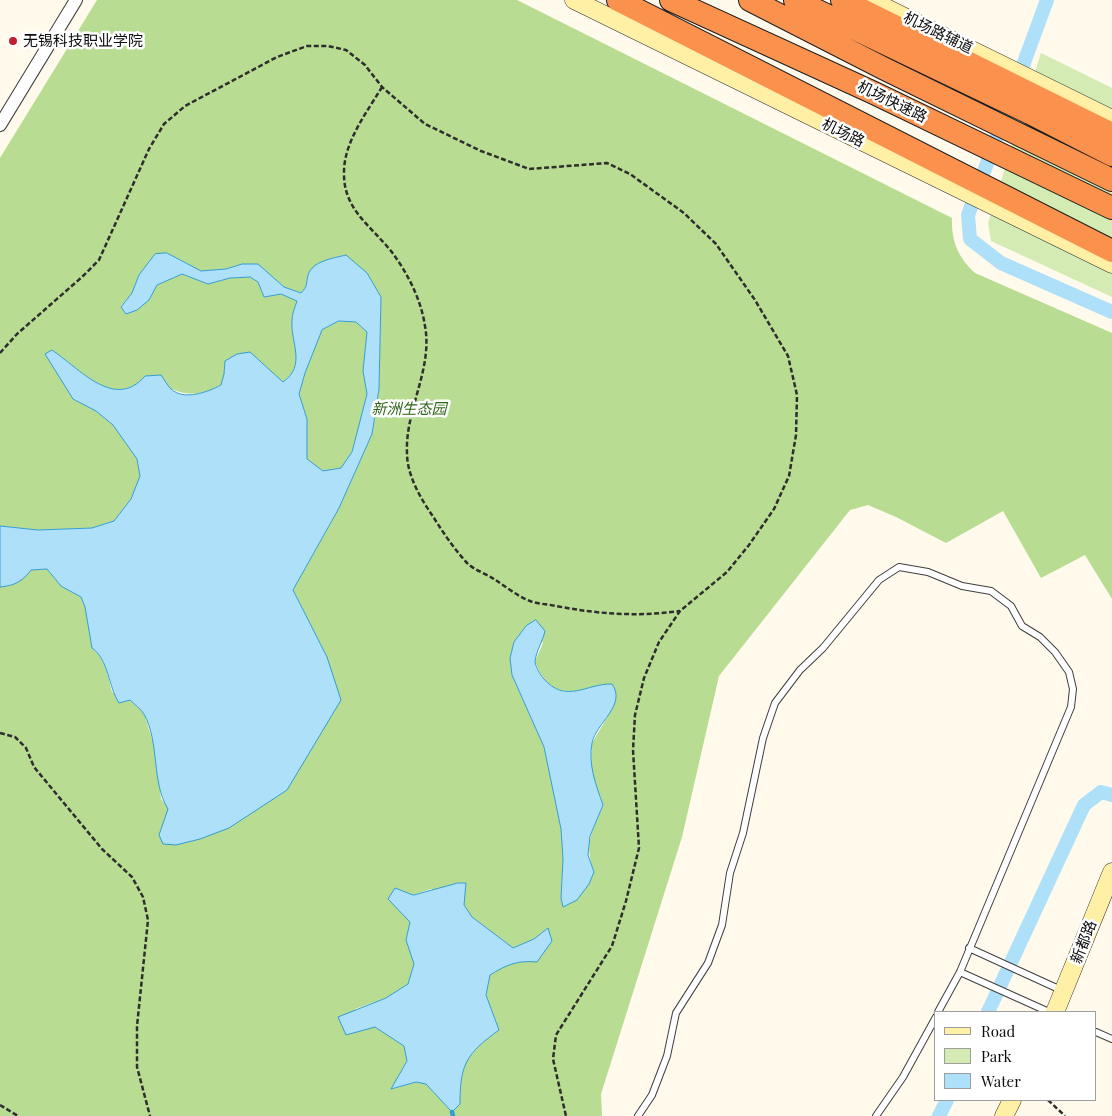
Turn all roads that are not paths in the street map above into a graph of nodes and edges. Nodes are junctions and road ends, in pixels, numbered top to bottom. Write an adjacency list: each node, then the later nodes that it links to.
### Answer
1 (76, 0): 12 (street)
2 (574, 0): 15 (street, 机场路)
3 (618, 0): 15 (highway)
4 (671, 0): 18 (highway, 机场快速路)
5 (750, 0): 16 (highway, 机场快速路)
6 (796, 0): 9 (highway)
7 (842, 0): 9 (highway)
8 (870, 0): 9 (street, 机场路辅道)
9 (1000, 80): 10 (highway); 10 (street, 机场路辅道)
10 (1039, 100): 11 (street); 13 (highway); 14 (highway)
11 (1112, 119)
12 (0, 124)
13 (1112, 134)
14 (1112, 155)
15 (957, 180): 17 (highway)
16 (1112, 180)
17 (993, 198): 19 (highway); 20 (street)
18 (1112, 208)
19 (1112, 251)
20 (1112, 264)
21 (1112, 872): 24 (street, 新都路)
22 (969, 948): 23 (lane); 24 (lane); 32 (lane)
23 (960, 972): 25 (lane); 26 (lane)
24 (1065, 991): 27 (street, 新都路)
25 (939, 1011)
26 (1047, 1011)
27 (1055, 1011)
28 (934, 1021): 33 (lane)
29 (1097, 1032): 30 (lane)
30 (1112, 1039)
31 (1012, 1101): 34 (street)
32 (638, 1116)
33 (876, 1116)
34 (1004, 1116)

